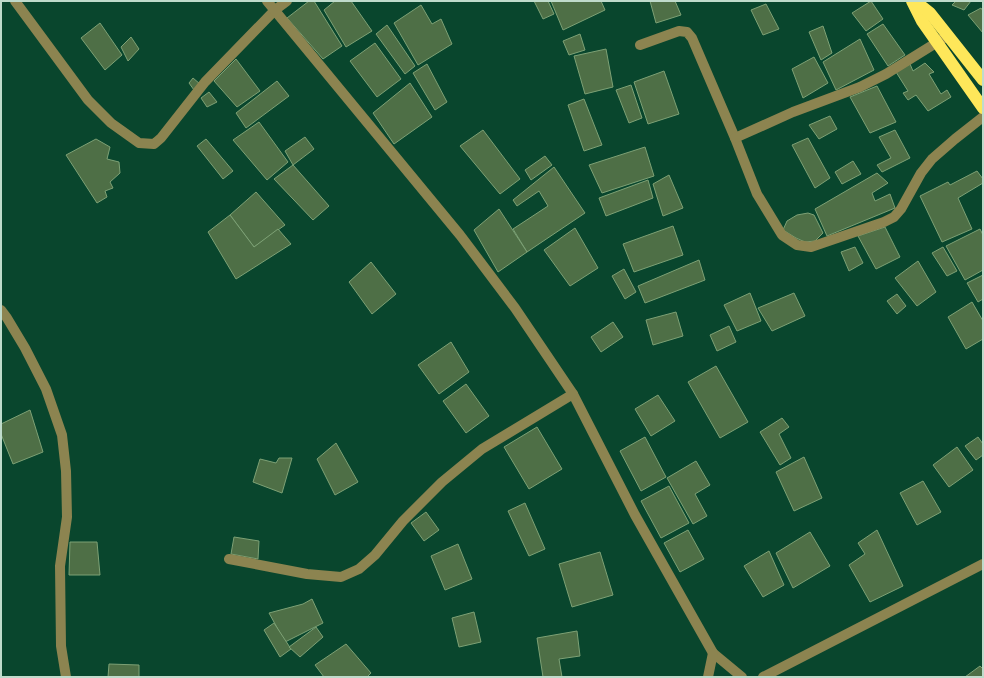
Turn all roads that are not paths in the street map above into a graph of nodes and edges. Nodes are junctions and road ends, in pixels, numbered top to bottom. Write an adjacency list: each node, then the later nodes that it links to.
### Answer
1 (15, 1): 5 (street)
2 (267, 1): 5 (street)
3 (287, 1): 5 (street)
4 (914, 1): 6 (highway); 7 (highway)
5 (275, 10): 14 (street)
6 (948, 36): 7 (street); 9 (highway)
7 (937, 43): 10 (highway); 12 (street)
8 (640, 45): 12 (street)
9 (983, 80)
10 (983, 108)
11 (983, 117): 12 (street)
12 (735, 138)
13 (1, 310): 19 (street)
14 (573, 394): 15 (street); 17 (street)
15 (229, 559)
16 (983, 564): 18 (street)
17 (713, 653): 20 (street); 21 (street)
18 (770, 676)
19 (66, 677)
20 (708, 677)
21 (742, 677)

